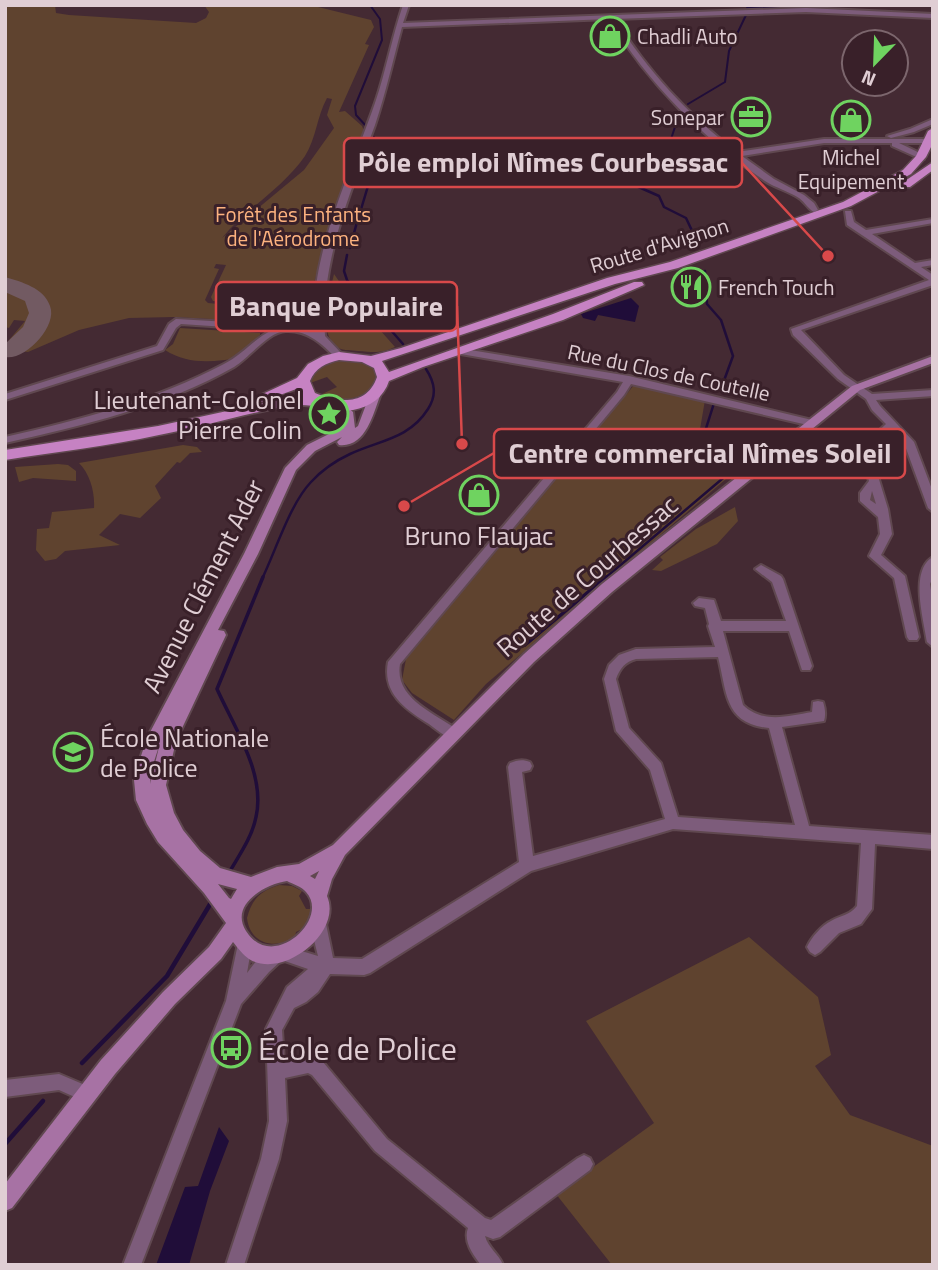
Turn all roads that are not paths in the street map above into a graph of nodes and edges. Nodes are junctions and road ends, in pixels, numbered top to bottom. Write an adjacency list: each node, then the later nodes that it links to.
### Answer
1 (406, 5): 4 (street)
2 (933, 16): 3 (street)
3 (611, 17): 4 (street); 8 (street)
4 (399, 25): 17 (street)
5 (933, 121): 7 (street)
6 (932, 138): 7 (street); 9 (main road, Route d'Avignon)
7 (874, 141): 8 (street); 9 (street)
8 (735, 155): 10 (street)
9 (927, 161): 11 (main road, Route d'Avignon); 24 (main road, Route d'Avignon)
10 (814, 210)
11 (849, 218): 13 (street); 19 (main road, Route d'Avignon)
12 (933, 222): 13 (street)
13 (864, 233): 15 (street)
14 (933, 262): 15 (street)
15 (913, 266): 16 (street)
16 (933, 281): 30 (street)
17 (317, 316): 18 (street); 20 (street)
18 (287, 328): 20 (street); 33 (street); 39 (street)
19 (500, 337): 21 (main road, Route d'Avignon); 25 (street)
20 (321, 339): 22 (street); 26 (street)
21 (458, 351): 25 (street, Rue du Clos de Coutelle); 27 (main road, Route d'Avignon)
22 (340, 356): 24 (main road); 26 (main road)
23 (933, 359): 30 (street, Route de Courbessac)
24 (371, 360): 27 (main road)
25 (516, 362): 28 (street, Rue du Clos de Coutelle)
26 (316, 363): 29 (main road)
27 (386, 378): 32 (main road)
28 (628, 379): 37 (street, Rue du Clos de Coutelle); 54 (street)
29 (303, 382): 35 (main road); 40 (main road)
30 (856, 388): 34 (street); 37 (street, Route de Courbessac)
31 (933, 393): 34 (street)
32 (374, 396): 36 (main road); 63 (street, Avenue Clément Ader)
33 (5, 397)
34 (870, 397): 38 (street)
35 (318, 401): 36 (main road); 41 (main road)
36 (338, 405): 66 (street, Avenue Clément Ader)
37 (812, 424): 54 (street, Route de Courbessac)
38 (891, 425): 42 (street); 49 (street)
39 (5, 440)
40 (5, 448)
41 (5, 456)
42 (933, 508)
43 (933, 561): 48 (street)
44 (761, 569): 47 (street)
45 (699, 603): 46 (street)
46 (714, 626): 47 (street); 50 (street)
47 (794, 626): 51 (street)
48 (932, 635)
49 (913, 637)
50 (721, 652): 53 (street); 56 (street)
51 (806, 666)
52 (818, 706): 53 (street)
53 (774, 723): 57 (street)
54 (453, 734): 60 (street, Route de Courbessac)
55 (525, 766): 61 (street)
56 (673, 823): 57 (street); 61 (street)
57 (804, 833): 58 (street)
58 (868, 838): 59 (street); 67 (street)
59 (933, 842)
60 (339, 850): 62 (street, Route de Courbessac); 64 (street, Route de Courbessac)
61 (527, 865): 69 (street)
62 (289, 873): 63 (street); 64 (street)
63 (251, 885): 66 (street)
64 (318, 896): 65 (street)
65 (318, 924): 68 (street); 69 (street)
66 (239, 933): 68 (street); 70 (street); 73 (street)
67 (815, 947)
68 (280, 955): 69 (street); 70 (street)
69 (324, 965): 71 (street)
70 (234, 1001): 77 (street)
71 (276, 1072): 76 (street); 78 (street)
72 (5, 1088): 73 (street)
73 (86, 1094): 75 (street)
74 (584, 1164): 76 (street)
75 (5, 1200)
76 (479, 1225): 79 (street)
77 (132, 1265)
78 (235, 1265)
79 (494, 1265)

